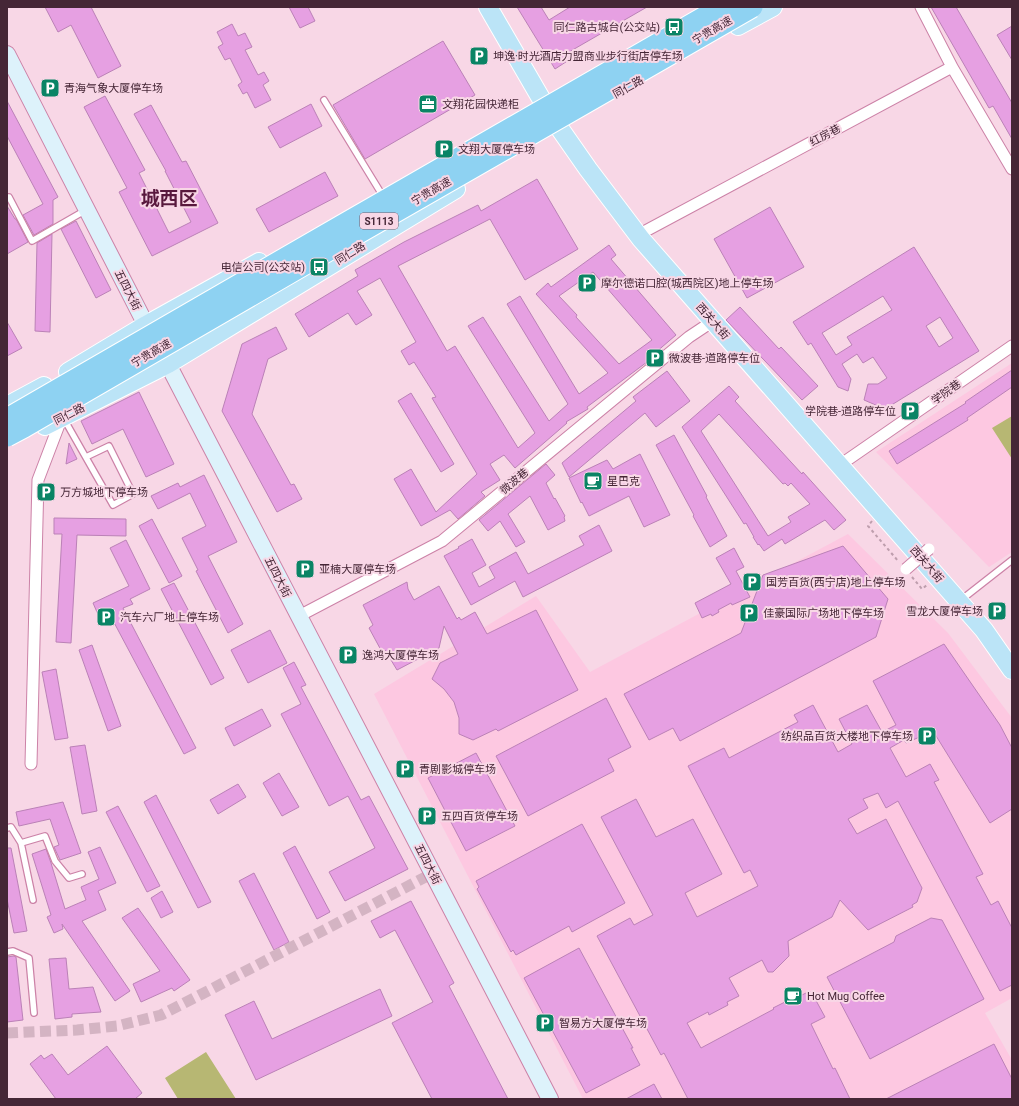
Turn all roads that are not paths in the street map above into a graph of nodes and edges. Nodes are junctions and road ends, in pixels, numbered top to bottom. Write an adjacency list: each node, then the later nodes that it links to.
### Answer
1 (488, 7): 10 (main road, 西关大街)
2 (701, 7): 10 (main road)
3 (722, 7): 23 (highway, 宁贵高速 / S1113, bridge)
4 (752, 7): 24 (highway, 宁贵高速 / S1113, bridge)
5 (773, 7): 11 (main road, 同仁路)
6 (921, 7): 8 (street)
7 (7, 54): 15 (main road, 五四大街)
8 (952, 67): 12 (street); 16 (street, 红房巷)
9 (324, 100): 13 (lane)
10 (543, 102): 11 (main road, 西关大街); 13 (main road)
11 (558, 126): 16 (main road, 西关大街); 20 (main road, 同仁路)
12 (1012, 169)
13 (382, 193): 18 (main road)
14 (7, 196): 15 (lane)
15 (87, 210): 18 (main road, 五四大街)
16 (638, 235): 17 (main road, 西关大街)
17 (713, 321): 27 (main road, 西关大街); 32 (street, 微波巷)
18 (146, 325): 20 (main road, 五四大街); 21 (main road)
19 (1012, 346): 27 (street, 学院巷)
20 (168, 364): 22 (main road, 同仁路); 32 (main road, 五四大街)
21 (7, 406)
22 (62, 416): 25 (main road, 同仁路); 26 (lane); 34 (street)
23 (7, 419)
24 (7, 436)
25 (7, 445)
26 (86, 457): 26 (lane)
27 (840, 466): 31 (main road, 西关大街)
28 (929, 549): 30 (street, bridge)
29 (1012, 560): 31 (lane)
30 (906, 569)
31 (959, 601): 33 (main road, 西关大街)
32 (299, 616): 41 (main road, 五四大街)
33 (1012, 670)
34 (31, 764)
35 (7, 828): 36 (lane)
36 (21, 842): 37 (lane); 38 (lane)
37 (82, 874)
38 (33, 900)
39 (7, 952): 40 (lane)
40 (34, 1013)
41 (550, 1099)

